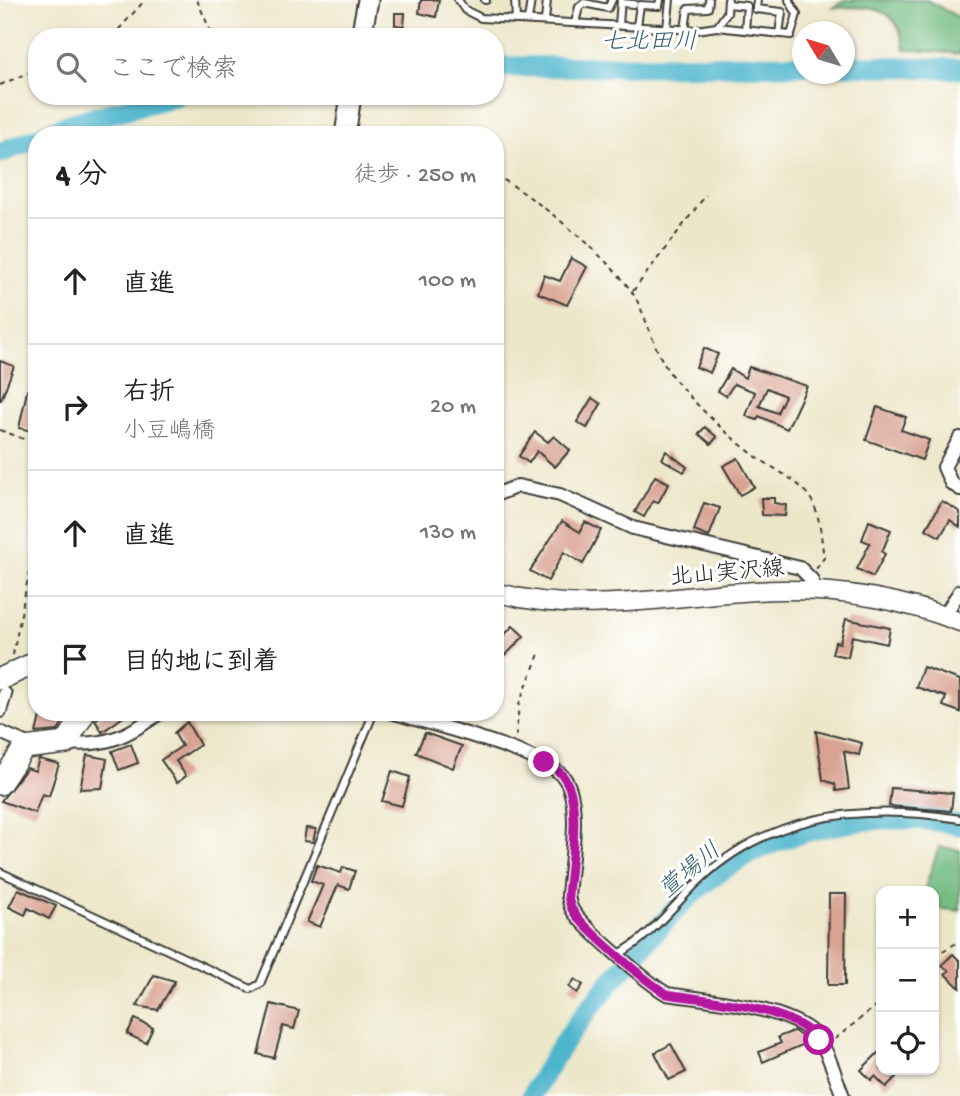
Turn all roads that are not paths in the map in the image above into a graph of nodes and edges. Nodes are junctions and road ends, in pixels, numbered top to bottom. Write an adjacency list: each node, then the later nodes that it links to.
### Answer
1 (368, 0): 23 (main road)
2 (458, 0): 16 (lane)
3 (515, 0): 16 (lane)
4 (531, 0): 17 (lane)
5 (547, 0): 18 (lane)
6 (612, 0): 19 (lane)
7 (660, 0): 21 (lane)
8 (709, 0): 25 (lane)
9 (757, 0): 27 (lane)
10 (789, 0): 27 (lane)
11 (621, 1): 14 (lane); 20 (lane)
12 (728, 2): 22 (lane); 26 (lane)
13 (669, 3): 15 (lane); 24 (lane)
14 (634, 4)
15 (678, 7)
16 (516, 20): 17 (lane)
17 (528, 20): 18 (lane)
18 (545, 21): 19 (lane)
19 (575, 23): 20 (lane)
20 (619, 25): 21 (lane)
21 (637, 26): 24 (lane)
22 (717, 27): 25 (lane); 26 (lane)
23 (363, 28)
24 (667, 28): 25 (lane)
25 (685, 29)
26 (745, 30): 27 (lane)
27 (779, 34)
28 (350, 105): 29 (main road)
29 (346, 126)
30 (960, 438): 31 (street)
31 (960, 489)
32 (504, 491): 33 (street)
33 (811, 583): 35 (street, 北山実沢線); 36 (street, 北山実沢線)
34 (960, 591): 36 (street)
35 (504, 594)
36 (952, 619)
37 (15, 676): 38 (street)
38 (0, 711)
39 (79, 721): 44 (highway)
40 (148, 721): 44 (street)
41 (370, 721): 48 (lane)
42 (419, 721): 49 (street)
43 (0, 732): 45 (street)
44 (66, 743): 45 (highway)
45 (33, 746): 46 (highway)
46 (0, 784)
47 (960, 819): 49 (lane)
48 (0, 872)
49 (621, 956): 50 (street)
50 (843, 1096)

